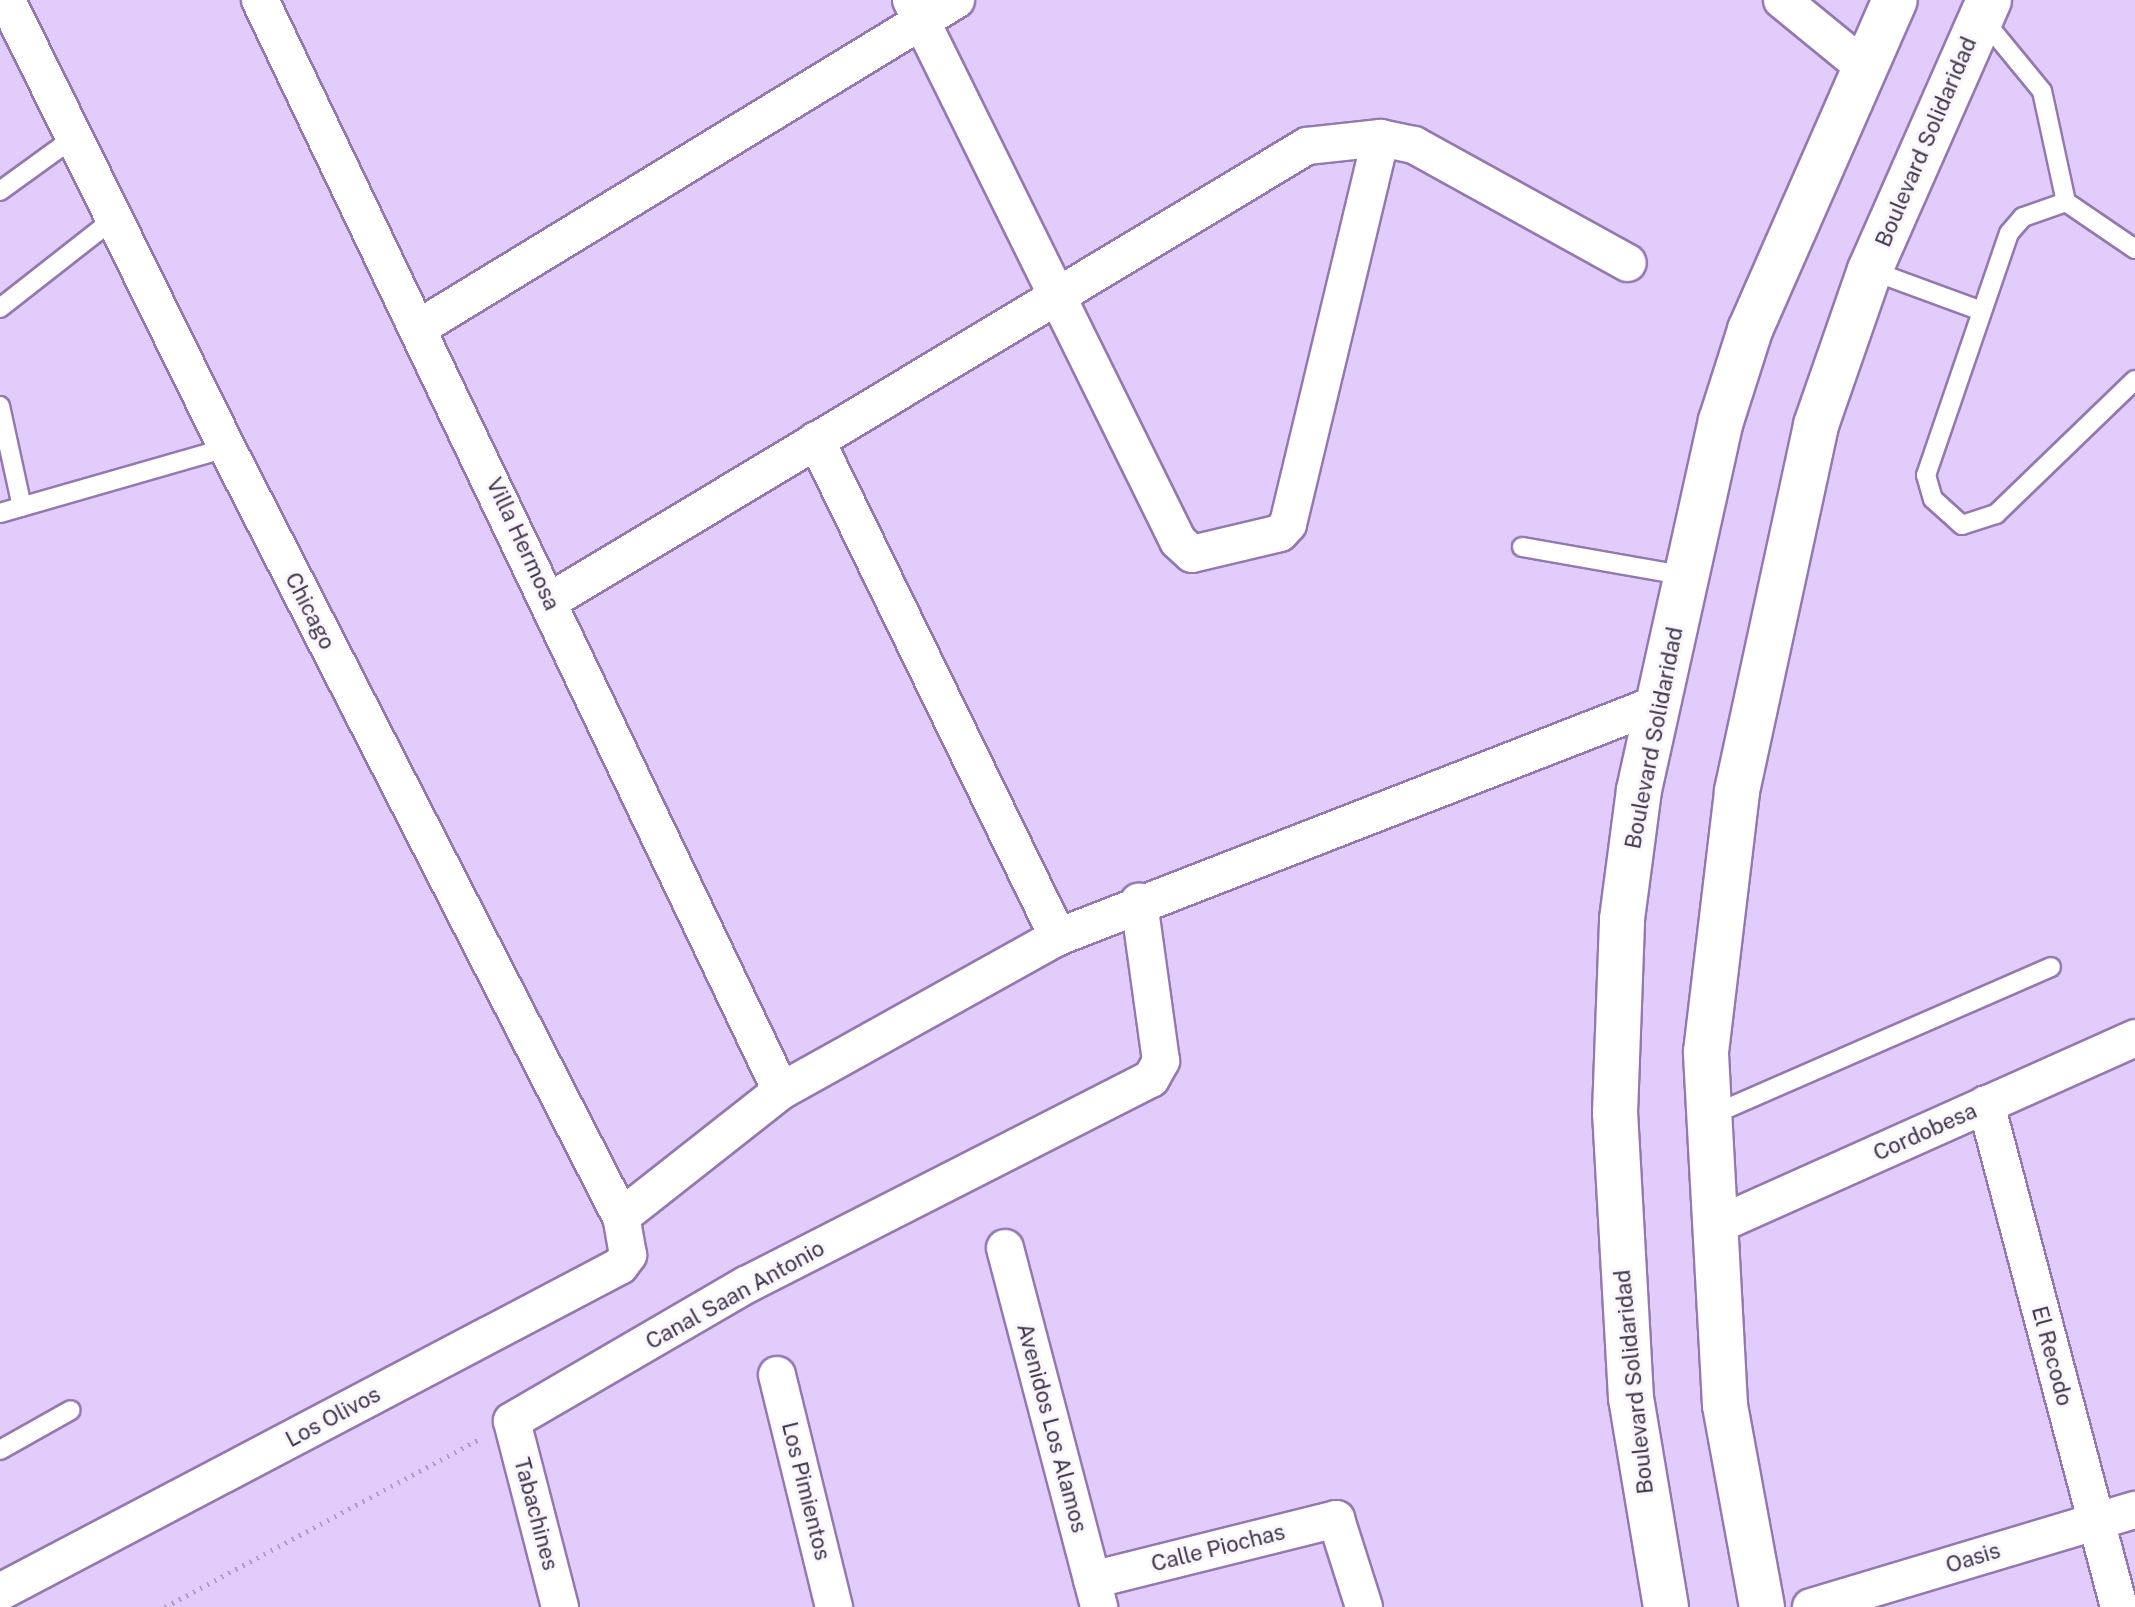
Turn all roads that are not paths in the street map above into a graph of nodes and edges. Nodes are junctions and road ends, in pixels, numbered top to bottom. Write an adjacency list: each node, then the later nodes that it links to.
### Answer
1 (7, 0): 9 (street, Chicago)
2 (260, 0): 20 (street, Villa Hermosa)
3 (956, 0): 7 (street)
4 (1782, 0): 8 (street)
5 (1895, 0): 8 (main road, Boulevard Solidaridad)
6 (1984, 8): 12 (lane); 16 (main road, Boulevard Solidaridad)
7 (916, 10): 17 (street); 20 (street)
8 (1864, 67): 28 (main road, Boulevard Solidaridad)
9 (76, 136): 11 (lane); 13 (street, Chicago)
10 (1381, 138): 15 (street); 17 (street); 17 (street)
11 (0, 191)
12 (2066, 202): 14 (lane); 19 (lane)
13 (116, 217): 18 (lane); 24 (street, Chicago)
14 (2135, 249)
15 (1628, 263)
16 (1870, 270): 19 (lane); 37 (main road, Boulevard Solidaridad)
17 (1055, 296): 23 (street)
18 (0, 308)
19 (1979, 310): 21 (lane)
20 (420, 327): 29 (street, Villa Hermosa)
21 (2135, 380)
22 (0, 406): 25 (lane)
23 (816, 440): 29 (street); 32 (street)
24 (227, 448): 25 (lane); 38 (street, Chicago)
25 (22, 507): 26 (lane)
26 (0, 513)
27 (1522, 547): 28 (lane)
28 (1687, 576): 30 (main road, Boulevard Solidaridad)
29 (550, 601): 35 (street, Villa Hermosa)
30 (1659, 703): 31 (street); 52 (main road, Boulevard Solidaridad)
31 (1139, 902): 32 (street); 43 (street, Canal Saan Antonio)
32 (1058, 937): 35 (street)
33 (2051, 967): 37 (lane)
34 (2135, 1038): 36 (street, Cordobesa)
35 (781, 1091): 38 (street)
36 (1986, 1104): 39 (street, Cordobesa); 46 (street, El Recodo)
37 (1710, 1116): 39 (main road, Boulevard Solidaridad)
38 (621, 1217): 47 (street, Los Olivos)
39 (1715, 1226): 53 (main road, Boulevard Solidaridad)
40 (1005, 1248): 48 (street, Avenidos Los Alamos)
41 (777, 1375): 50 (street, Los Pimientos)
42 (71, 1410): 44 (lane)
43 (512, 1421): 49 (street, Tabachines)
44 (0, 1450)
45 (2135, 1510): 46 (street, Oasis)
46 (2095, 1521): 54 (street, Oasis); 55 (street, El Recodo)
47 (0, 1592)
48 (1096, 1594): 51 (street, Calle Piochas)
49 (560, 1607)
50 (834, 1607)
51 (1364, 1607)
52 (1666, 1607)
53 (1762, 1607)
54 (1811, 1607)
55 (2119, 1607)

